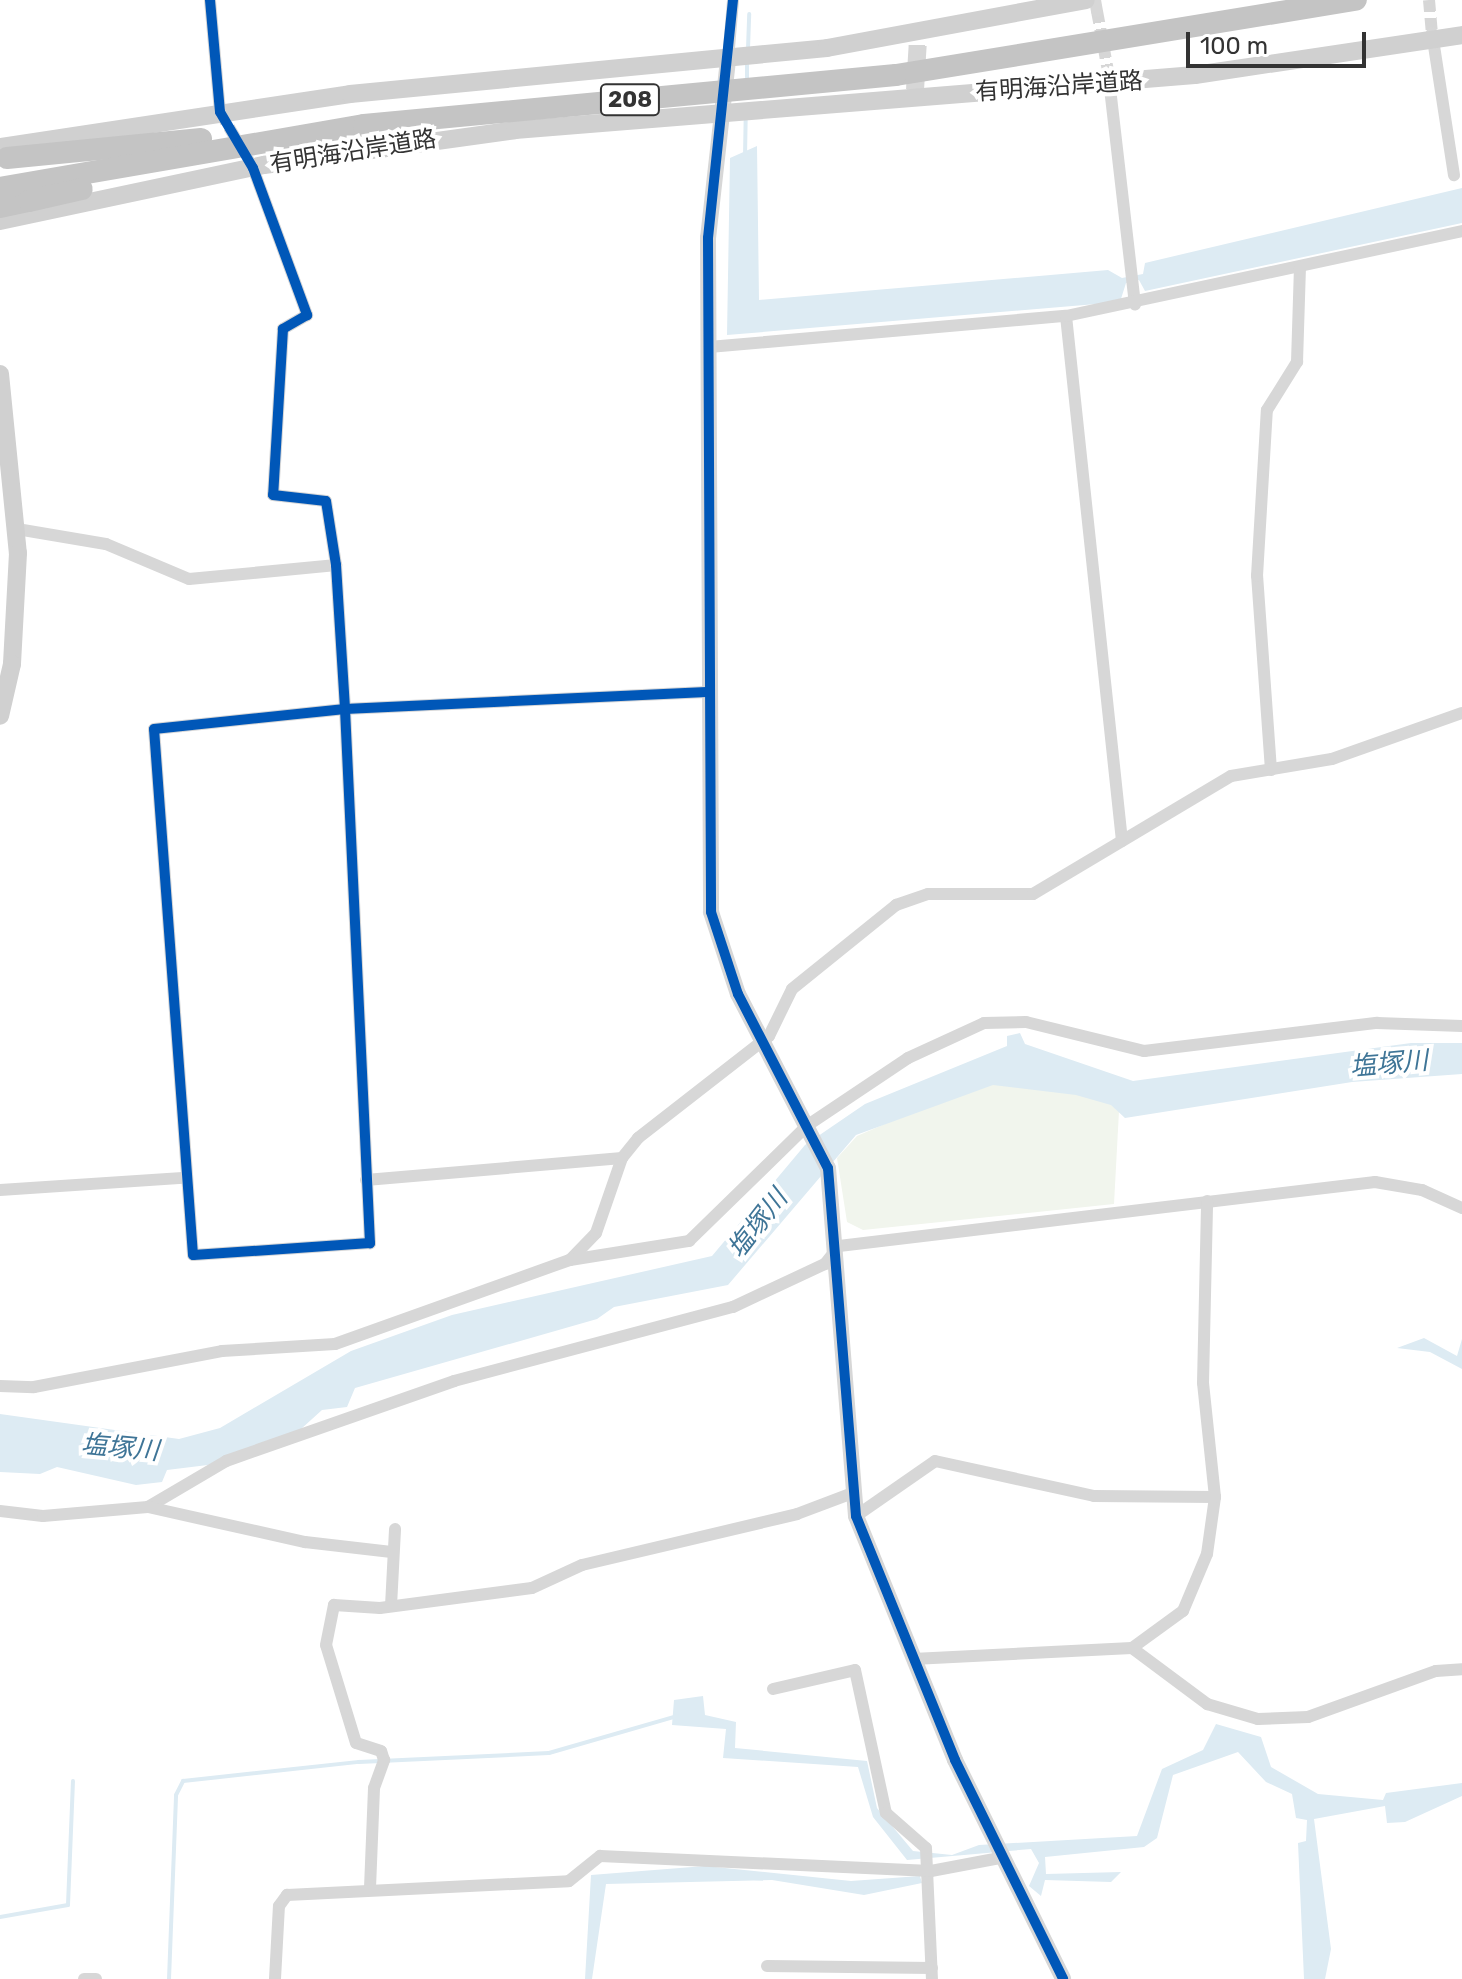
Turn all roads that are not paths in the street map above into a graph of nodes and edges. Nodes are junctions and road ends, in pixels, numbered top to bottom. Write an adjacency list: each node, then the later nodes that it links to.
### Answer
1 (210, 0): 10 (street)
2 (733, 0): 7 (street)
3 (1356, 0): 11 (highway, 208, bridge)
4 (1092, 4): 7 (main road)
5 (1462, 35): 6 (main road, 有明海沿岸道路)
6 (1432, 38): 8 (main road, 有明海沿岸道路); 15 (street)
7 (728, 60): 9 (street); 10 (main road)
8 (1109, 77): 9 (main road, 有明海沿岸道路); 21 (street)
9 (719, 109): 14 (main road, 有明海沿岸道路); 23 (street)
10 (220, 112): 12 (main road)
11 (364, 125): 13 (highway, bridge); 16 (highway, 208, bridge); 17 (highway, bridge)
12 (0, 147)
13 (0, 159)
14 (253, 168): 18 (main road, 有明海沿岸道路); 27 (street)
15 (1454, 175)
16 (0, 188)
17 (0, 207)
18 (0, 221)
19 (1462, 231): 20 (street)
20 (1300, 267): 21 (street); 32 (street)
21 (1135, 304): 22 (street)
22 (1066, 316): 23 (street); 33 (street)
23 (709, 347): 28 (street)
24 (0, 374): 25 (main road)
25 (2, 394): 26 (main road)
26 (17, 529): 27 (street); 30 (main road)
27 (336, 565): 29 (street)
28 (707, 692): 29 (street); 35 (street)
29 (345, 709): 38 (street); 39 (street)
30 (1, 713)
31 (1462, 713): 32 (street)
32 (1271, 770): 33 (street)
33 (1122, 841): 35 (street)
34 (1462, 1026): 36 (street)
35 (761, 1041): 36 (street); 37 (street)
36 (810, 1129): 43 (street); 44 (street)
37 (622, 1158): 39 (street); 44 (street)
38 (183, 1178): 39 (street); 40 (street)
39 (366, 1180)
40 (0, 1190)
41 (1207, 1201): 42 (street); 43 (street); 47 (street)
42 (1462, 1208)
43 (838, 1238): 46 (street); 48 (street)
44 (570, 1260): 45 (street)
45 (0, 1386)
46 (850, 1494): 50 (street); 53 (street)
47 (1215, 1497): 50 (street); 54 (street)
48 (148, 1507): 49 (street); 52 (street)
49 (0, 1511)
50 (856, 1516): 55 (street)
51 (395, 1529): 52 (street)
52 (391, 1552): 53 (street)
53 (391, 1606): 60 (street)
54 (1132, 1648): 55 (street); 56 (street)
55 (913, 1659): 58 (street)
56 (1462, 1669)
57 (773, 1689): 59 (street)
58 (1000, 1858): 59 (street); 66 (street)
59 (931, 1871): 60 (street); 62 (street)
60 (370, 1888): 65 (street)
61 (767, 1966): 62 (street)
62 (932, 1973)
63 (84, 1979): 64 (street)
64 (96, 1979)
65 (275, 1979)
66 (1063, 1979)

